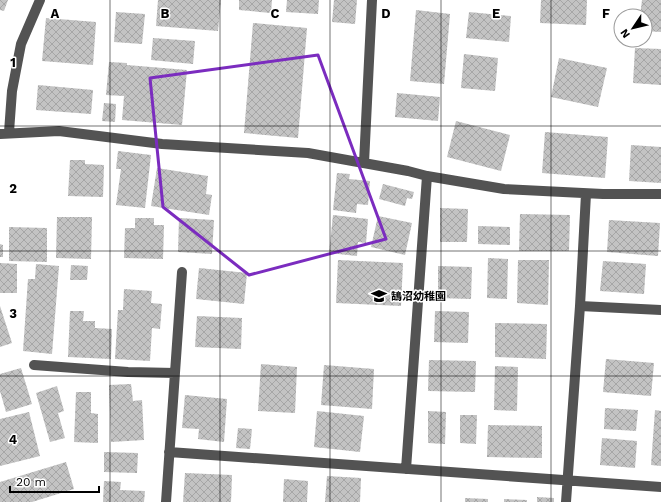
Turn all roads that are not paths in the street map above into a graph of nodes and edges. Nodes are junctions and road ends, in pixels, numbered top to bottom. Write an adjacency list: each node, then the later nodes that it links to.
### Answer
1 (40, 0): 3 (street)
2 (372, 0): 4 (street)
3 (5, 133): 4 (street)
4 (364, 163): 5 (street)
5 (427, 176): 6 (street); 14 (street)
6 (586, 194): 7 (street); 9 (street)
7 (661, 194)
8 (182, 272): 12 (street)
9 (580, 306): 10 (street); 15 (street)
10 (661, 310)
11 (34, 365): 12 (street)
12 (175, 373): 13 (street)
13 (169, 452): 14 (street); 17 (street)
14 (406, 469): 15 (street)
15 (567, 480): 16 (street); 18 (street)
16 (661, 487)
17 (166, 502)
18 (566, 502)

